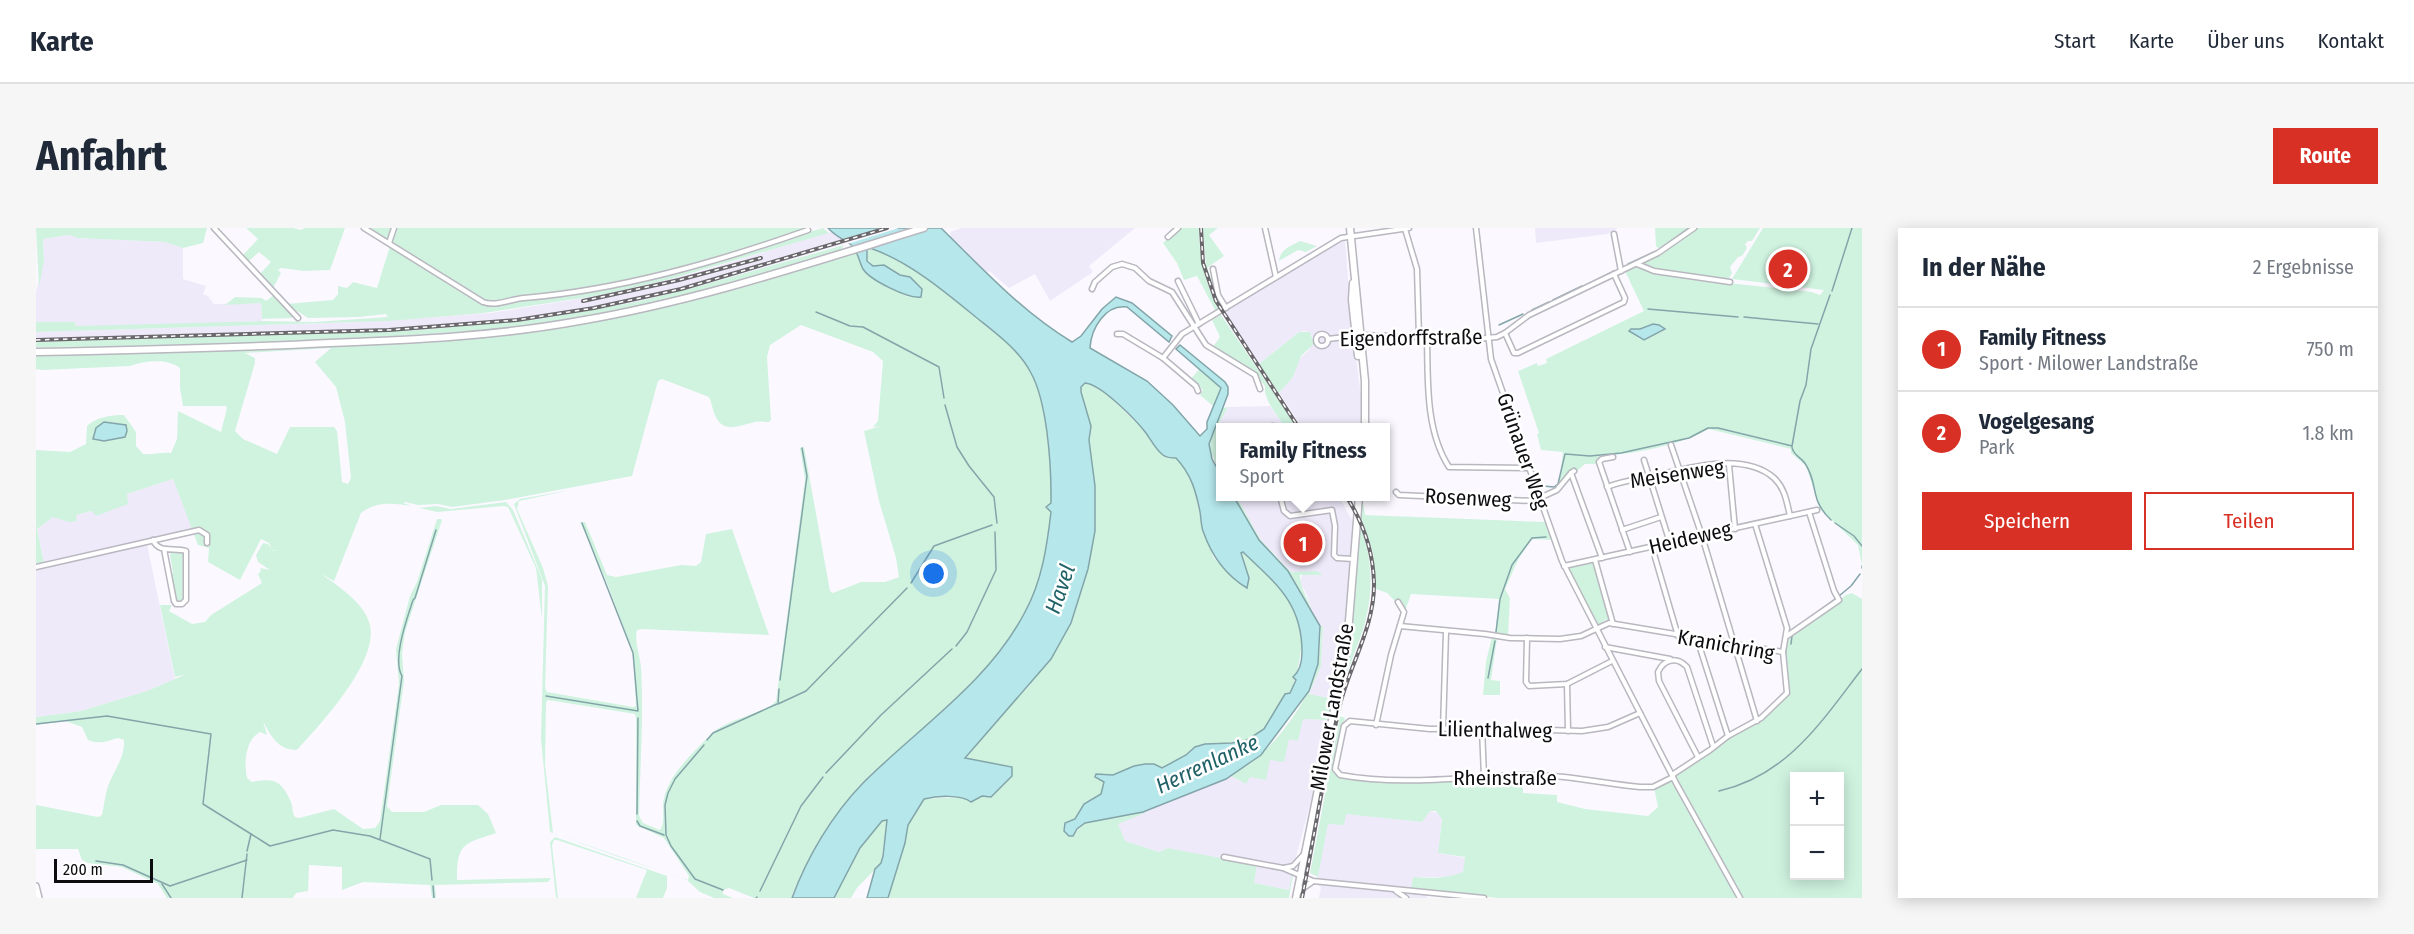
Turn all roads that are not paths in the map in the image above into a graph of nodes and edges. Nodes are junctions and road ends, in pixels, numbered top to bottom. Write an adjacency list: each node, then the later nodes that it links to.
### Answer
1 (214, 228): 25 (street)
2 (364, 228): 15 (street)
3 (394, 228): 15 (street)
4 (924, 228): 34 (main road)
5 (1178, 228): 14 (street)
6 (1265, 228): 20 (street)
7 (1350, 228): 13 (main road)
8 (1407, 228): 13 (street); 30 (street)
9 (1476, 228): 32 (street, Grünauer Weg)
10 (1694, 228): 16 (street, Eigendorffstraße)
11 (808, 230): 15 (street)
12 (1614, 234): 18 (street)
13 (1351, 236): 20 (street); 29 (main road)
14 (1168, 237)
15 (389, 243)
16 (1636, 264): 18 (street, Eigendorffstraße); 22 (street)
17 (1213, 269): 24 (street)
18 (1621, 271): 19 (street, Eigendorffstraße)
19 (1614, 274): 27 (street, Eigendorffstraße); 27 (street)
20 (1276, 277): 24 (street)
21 (1178, 281): 26 (street)
22 (1730, 282)
23 (1092, 289): 26 (street)
24 (1226, 308): 26 (street)
25 (298, 318)
26 (1196, 325): 35 (street); 36 (street)
27 (1505, 333): 32 (street, Eigendorffstraße)
28 (1117, 334): 35 (street)
29 (1358, 335): 30 (street, Eigendorffstraße); 33 (street, Eigendorffstraße); 38 (main road)
30 (1419, 337): 31 (street, Eigendorffstraße)
31 (1427, 337): 32 (street, Eigendorffstraße); 43 (street)
32 (1488, 338): 43 (street, Grünauer Weg)
33 (1328, 339)
34 (36, 352)
35 (1163, 358): 37 (street)
36 (1260, 389)
37 (1198, 392)
38 (1365, 423)
39 (1671, 445): 44 (street)
40 (1614, 457): 46 (street)
41 (1644, 460): 45 (street)
42 (1729, 465): 44 (street, Meisenweg); 53 (street, Meisenweg); 56 (street)
43 (1529, 468): 48 (street, Grünauer Weg)
44 (1679, 470): 45 (street, Meisenweg); 58 (street)
45 (1649, 477): 46 (street, Meisenweg); 54 (street)
46 (1608, 487): 57 (street)
47 (1396, 492): 48 (street, Rosenweg)
48 (1540, 500): 65 (street); 68 (street, Grünauer Weg)
49 (1281, 501): 66 (street)
50 (1359, 501): 66 (main road, Milower Landstraße)
51 (1817, 510): 52 (street, Heideweg)
52 (1809, 512): 53 (street, Heideweg); 76 (street)
53 (1790, 516): 55 (street, Heideweg)
54 (1661, 517): 57 (street); 61 (street)
55 (1755, 524): 56 (street, Heideweg); 76 (street)
56 (1735, 528): 58 (street, Heideweg)
57 (1622, 530): 64 (street)
58 (1702, 536): 61 (street, Heideweg); 79 (street)
59 (153, 540): 60 (street); 63 (street); 69 (street)
60 (207, 543)
61 (1670, 543): 62 (street, Heideweg)
62 (1652, 547): 64 (street, Heideweg); 75 (street)
63 (164, 549): 63 (street)
64 (1630, 552): 65 (street, Heideweg)
65 (1602, 558): 67 (street, Heideweg)
66 (1354, 559): 97 (main road, Milower Landstraße)
67 (1595, 560): 68 (street, Heideweg); 71 (street)
68 (1564, 566): 73 (street, Grünauer Weg)
69 (36, 567)
70 (1398, 602): 72 (street)
71 (1613, 624): 73 (street, Kranichring); 75 (street, Kranichring)
72 (1400, 626): 74 (street, Kranichring); 87 (street)
73 (1596, 628): 77 (street, Kranichring); 80 (street, Grünauer Weg)
74 (1446, 632): 77 (street, Kranichring); 89 (street)
75 (1678, 636): 78 (street, Kranichring)
76 (1787, 636): 81 (street)
77 (1527, 638): 84 (street)
78 (1699, 638): 79 (street, Kranichring); 91 (street)
79 (1734, 645): 81 (street, Kranichring); 86 (street)
80 (1605, 647): 82 (street); 83 (street, Grünauer Weg)
81 (1783, 652): 86 (street, Kranichring)
82 (1674, 659): 92 (street); 93 (street)
83 (1612, 661): 84 (street); 85 (street, Grünauer Weg)
84 (1567, 684): 90 (street)
85 (1640, 713): 90 (street, Lilienthalweg); 95 (street, Grünauer Weg)
86 (1757, 721): 91 (street, Kranichring)
87 (1376, 724): 89 (street, Lilienthalweg); 94 (street, Lilienthalweg)
88 (1482, 728): 89 (street, Lilienthalweg); 90 (street, Lilienthalweg); 96 (street)
89 (1443, 729)
90 (1568, 731)
91 (1728, 736): 92 (street, Kranichring)
92 (1713, 746): 93 (street, Kranichring)
93 (1698, 757): 95 (street, Kranichring)
94 (1336, 771): 96 (street, Rheinstraße)
95 (1672, 776): 96 (street, Rheinstraße); 110 (street, Grünauer Weg)
96 (1484, 777)
97 (1304, 853): 99 (street); 100 (main road, Milower Landstraße)
98 (1224, 856): 99 (street)
99 (1283, 868): 100 (street)
100 (1299, 875): 101 (street); 105 (main road, Milower Landstraße)
101 (1313, 881): 103 (street); 105 (street, Milower Landstraße)
102 (36, 886): 106 (main road)
103 (1393, 889): 104 (street); 107 (street)
104 (1416, 891): 108 (street); 109 (street)
105 (1296, 896)
106 (39, 898)
107 (1406, 898)
108 (1414, 898)
109 (1484, 898)
110 (1740, 898)

